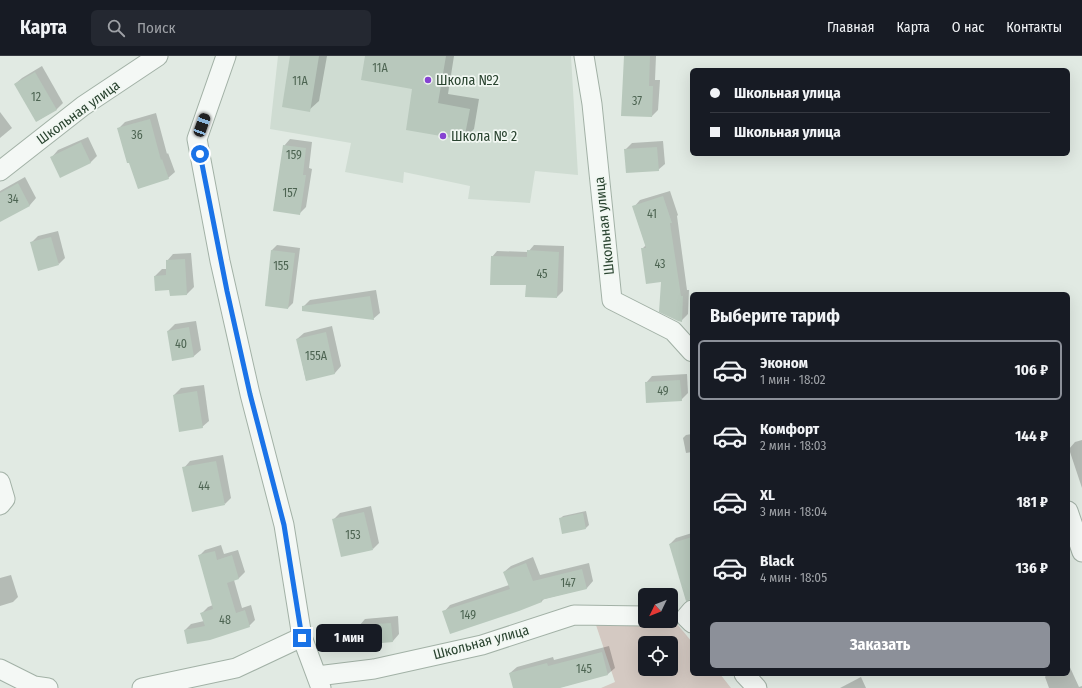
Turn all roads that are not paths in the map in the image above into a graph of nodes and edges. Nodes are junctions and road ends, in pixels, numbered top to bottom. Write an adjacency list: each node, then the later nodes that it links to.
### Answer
1 (158, 56): 4 (street, Школьная улица)
2 (226, 56): 11 (street, Школьная улица)
3 (584, 56): 5 (street, Школьная улица)
4 (0, 171)
5 (690, 350)
6 (0, 482): 7 (street)
7 (0, 505)
8 (1070, 517): 9 (street)
9 (1082, 552)
10 (638, 616): 14 (street, Школьная улица)
11 (302, 638): 14 (street, Школьная улица); 16 (street)
12 (0, 668): 15 (street)
13 (746, 676): 17 (street)
14 (319, 682)
15 (37, 687)
16 (142, 688)
17 (757, 688)

